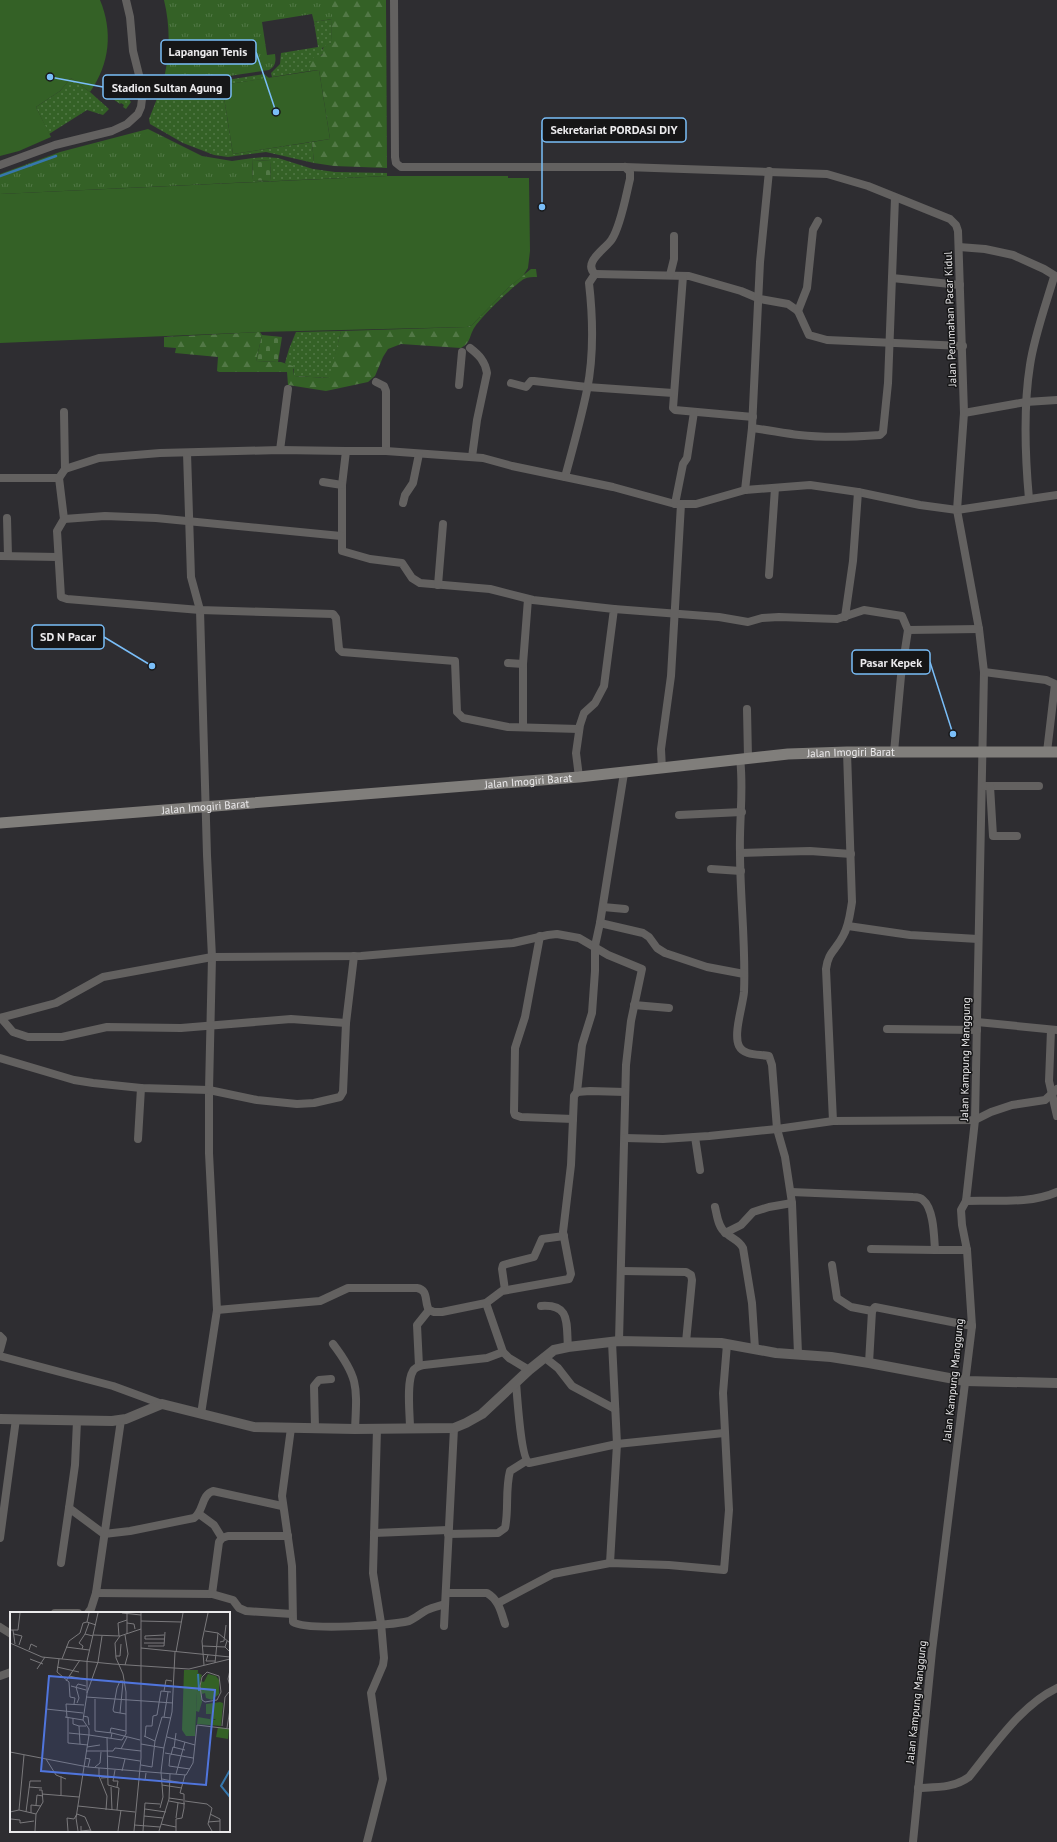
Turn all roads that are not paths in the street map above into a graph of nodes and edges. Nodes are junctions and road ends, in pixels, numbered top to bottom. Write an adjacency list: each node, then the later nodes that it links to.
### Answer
1 (126, 0): 3 (street)
2 (394, 0): 4 (street, Jalan Perumahan Pacar Kidul)
3 (0, 165)
4 (625, 167): 5 (street, Jalan Perumahan Pacar Kidul); 10 (street)
5 (769, 172): 6 (street, Jalan Perumahan Pacar Kidul); 16 (street)
6 (896, 198): 9 (street, Jalan Perumahan Pacar Kidul); 14 (street)
7 (818, 220): 17 (street)
8 (674, 236): 11 (street)
9 (959, 247): 13 (street); 15 (street, Jalan Perumahan Pacar Kidul)
10 (595, 274): 11 (street); 25 (street)
11 (670, 275): 12 (street)
12 (684, 276): 16 (street); 27 (street)
13 (1056, 277): 29 (street)
14 (892, 278): 15 (street); 18 (street)
15 (960, 285): 19 (street, Jalan Perumahan Pacar Kidul)
16 (760, 299): 17 (street); 33 (street)
17 (798, 311): 18 (street)
18 (890, 342): 19 (street); 34 (street)
19 (963, 346): 32 (street, Jalan Perumahan Pacar Kidul)
20 (470, 348): 40 (street)
21 (462, 352): 24 (street)
22 (376, 382): 37 (street)
23 (512, 383): 25 (street)
24 (459, 385)
25 (587, 387): 27 (street); 42 (street)
26 (288, 389): 35 (street)
27 (673, 393): 31 (street)
28 (1057, 400): 29 (street)
29 (1026, 402): 32 (street); 51 (street)
30 (64, 412): 41 (street)
31 (694, 412): 33 (street); 53 (street)
32 (964, 413): 54 (street, Jalan Perumahan Pacar Kidul)
33 (753, 416): 34 (street)
34 (752, 428): 48 (street)
35 (280, 450): 36 (street); 38 (street)
36 (346, 450): 37 (street); 46 (street)
37 (386, 451): 39 (street)
38 (187, 453): 41 (street); 57 (street)
39 (419, 454): 40 (street); 52 (street)
40 (472, 457): 42 (street)
41 (65, 469): 44 (street)
42 (565, 477): 53 (street)
43 (0, 478): 44 (street)
44 (60, 478): 56 (street)
45 (323, 482): 46 (street)
46 (342, 486): 59 (street)
47 (775, 488): 48 (street); 49 (street); 62 (street)
48 (745, 490): 53 (street)
49 (858, 492): 54 (street); 68 (street)
50 (1057, 495): 51 (street)
51 (1029, 499): 54 (street)
52 (403, 503)
53 (678, 504): 67 (street)
54 (957, 510): 69 (street, Jalan Perumahan Pacar Kidul)
55 (7, 518): 60 (street)
56 (64, 519): 57 (street); 61 (street)
57 (190, 522): 59 (street); 66 (street)
58 (442, 524): 63 (street)
59 (341, 536): 63 (street)
60 (4, 556): 61 (street)
61 (58, 557): 66 (street)
62 (769, 575)
63 (438, 585): 64 (street)
64 (528, 599): 65 (street); 72 (street)
65 (614, 609): 67 (street); 76 (street)
66 (200, 610): 75 (street); 88 (street)
67 (674, 614): 68 (street); 82 (street)
68 (845, 617): 70 (street)
69 (979, 629): 70 (street); 73 (street, Jalan Perumahan Pacar Kidul)
70 (908, 630): 78 (street)
71 (508, 663): 72 (street)
72 (523, 664): 75 (street)
73 (984, 672): 79 (street, Jalan Perumahan Pacar Kidul); 80 (street)
74 (747, 709): 81 (street)
75 (523, 727): 76 (street)
76 (579, 729): 84 (street)
77 (848, 752): 78 (main road, Jalan Imogiri Barat); 81 (main road, Jalan Imogiri Barat); 96 (street)
78 (894, 752): 79 (main road, Jalan Imogiri Barat)
79 (982, 752): 80 (main road, Jalan Imogiri Barat); 85 (street, Jalan Kampung Manggung)
80 (1052, 752)
81 (744, 758): 82 (main road, Jalan Imogiri Barat); 89 (street)
82 (662, 765): 83 (main road, Jalan Imogiri Barat)
83 (624, 772): 84 (main road, Jalan Imogiri Barat); 99 (street)
84 (579, 774): 88 (main road, Jalan Imogiri Barat)
85 (980, 786): 86 (street); 94 (street, Jalan Kampung Manggung)
86 (990, 786): 87 (street); 92 (street)
87 (1039, 786)
88 (206, 804): 91 (main road, Jalan Imogiri Barat); 107 (street)
89 (742, 812): 90 (street); 95 (street)
90 (679, 815)
91 (0, 823)
92 (993, 836): 93 (street); 94 (street)
93 (1017, 836)
94 (980, 837): 104 (street, Jalan Kampung Manggung)
95 (740, 852): 96 (street); 98 (street)
96 (851, 854): 102 (street)
97 (711, 869): 98 (street)
98 (741, 871): 108 (street)
99 (603, 907): 100 (street); 101 (street)
100 (625, 909)
101 (600, 923): 105 (street); 108 (street)
102 (848, 926): 104 (street); 126 (street)
103 (540, 936): 105 (street); 106 (street); 124 (street)
104 (978, 939): 114 (street, Jalan Kampung Manggung)
105 (595, 946): 109 (street); 121 (street)
106 (354, 956): 107 (street); 112 (street)
107 (212, 957): 111 (street); 113 (street)
108 (744, 974): 127 (street)
109 (634, 1005): 110 (street); 122 (street)
110 (670, 1008)
111 (1, 1018): 113 (street)
112 (346, 1023): 113 (street); 119 (street)
113 (210, 1026): 119 (street)
114 (977, 1026): 115 (street); 116 (street); 125 (street, Jalan Kampung Manggung)
115 (887, 1029)
116 (1054, 1030): 120 (street)
117 (0, 1058): 118 (street)
118 (141, 1088): 119 (street); 129 (street)
119 (208, 1090): 147 (street)
120 (1054, 1091): 123 (street); 125 (street)
121 (577, 1092): 122 (street); 124 (street)
122 (625, 1092): 130 (street)
123 (1057, 1116)
124 (573, 1118): 138 (street)
125 (975, 1120): 126 (street); 134 (street, Jalan Kampung Manggung)
126 (833, 1121): 127 (street)
127 (777, 1129): 128 (street); 132 (street)
128 (695, 1137): 130 (street); 131 (street)
129 (138, 1138)
130 (625, 1138): 143 (street)
131 (700, 1170)
132 (791, 1192): 135 (street); 140 (street)
133 (1057, 1192): 134 (street)
134 (966, 1201): 141 (street, Jalan Kampung Manggung)
135 (792, 1203): 137 (street); 160 (street)
136 (715, 1207): 137 (street)
137 (725, 1233): 157 (street)
138 (564, 1236): 144 (street); 144 (street)
139 (871, 1249): 140 (street)
140 (935, 1250): 141 (street)
141 (967, 1250): 150 (street, Jalan Kampung Manggung)
142 (832, 1265): 149 (street)
143 (622, 1271): 152 (street); 153 (street)
144 (505, 1290): 145 (street)
145 (486, 1303): 148 (street); 159 (street)
146 (540, 1306): 156 (street)
147 (217, 1310): 148 (street); 172 (street)
148 (429, 1310): 164 (street)
149 (872, 1311): 150 (street); 163 (street)
150 (972, 1326): 167 (street, Jalan Kampung Manggung)
151 (0, 1336): 158 (street)
152 (616, 1342): 153 (street); 156 (street); 171 (street)
153 (686, 1342): 155 (street)
154 (333, 1344): 181 (street)
155 (727, 1344): 157 (street); 183 (street)
156 (568, 1346): 162 (street)
157 (755, 1349): 160 (street)
158 (0, 1350)
159 (503, 1352): 164 (street); 165 (street)
160 (798, 1354): 163 (street)
161 (0, 1356): 170 (street)
162 (544, 1357): 165 (street); 171 (street)
163 (869, 1363): 167 (street)
164 (419, 1366): 179 (street)
165 (529, 1370): 168 (street)
166 (331, 1379): 178 (street)
167 (965, 1381): 169 (street); 213 (street, Jalan Kampung Manggung)
168 (516, 1382): 180 (street); 185 (street)
169 (1057, 1383)
170 (162, 1404): 172 (street); 175 (street)
171 (615, 1409): 184 (street)
172 (200, 1414): 177 (street)
173 (0, 1419): 174 (street)
174 (16, 1420): 176 (street); 186 (street)
175 (121, 1420): 176 (street); 192 (street)
176 (77, 1421): 188 (street)
177 (291, 1428): 178 (street); 187 (street)
178 (315, 1428): 181 (street)
179 (410, 1428): 180 (street); 182 (street)
180 (454, 1428): 190 (street)
181 (355, 1429): 182 (street)
182 (377, 1429): 191 (street)
183 (724, 1433): 184 (street); 197 (street)
184 (617, 1444): 185 (street); 197 (street)
185 (526, 1461): 190 (street)
186 (4, 1480): 194 (street)
187 (282, 1506): 189 (street); 193 (street)
188 (68, 1508): 192 (street); 196 (street)
189 (199, 1514): 192 (street); 195 (street)
190 (448, 1532): 191 (street); 199 (street)
191 (374, 1533): 205 (street)
192 (104, 1534): 198 (street)
193 (288, 1536): 195 (street); 204 (street)
194 (0, 1538)
195 (222, 1538): 200 (street)
196 (61, 1563)
197 (610, 1563): 201 (street)
198 (96, 1592): 200 (street); 203 (street)
199 (446, 1593): 201 (street); 202 (street)
200 (212, 1594): 204 (street)
201 (498, 1603): 206 (street)
202 (445, 1604): 205 (street); 207 (street)
203 (89, 1612)
204 (292, 1614): 205 (street)
205 (381, 1623): 214 (street)
206 (505, 1624)
207 (444, 1626)
208 (0, 1627): 209 (street)
209 (10, 1633)
210 (10, 1672): 211 (street)
211 (0, 1676)
212 (1057, 1688): 213 (street)
213 (918, 1788): 215 (street, Jalan Kampung Manggung)
214 (367, 1842)
215 (913, 1842)

